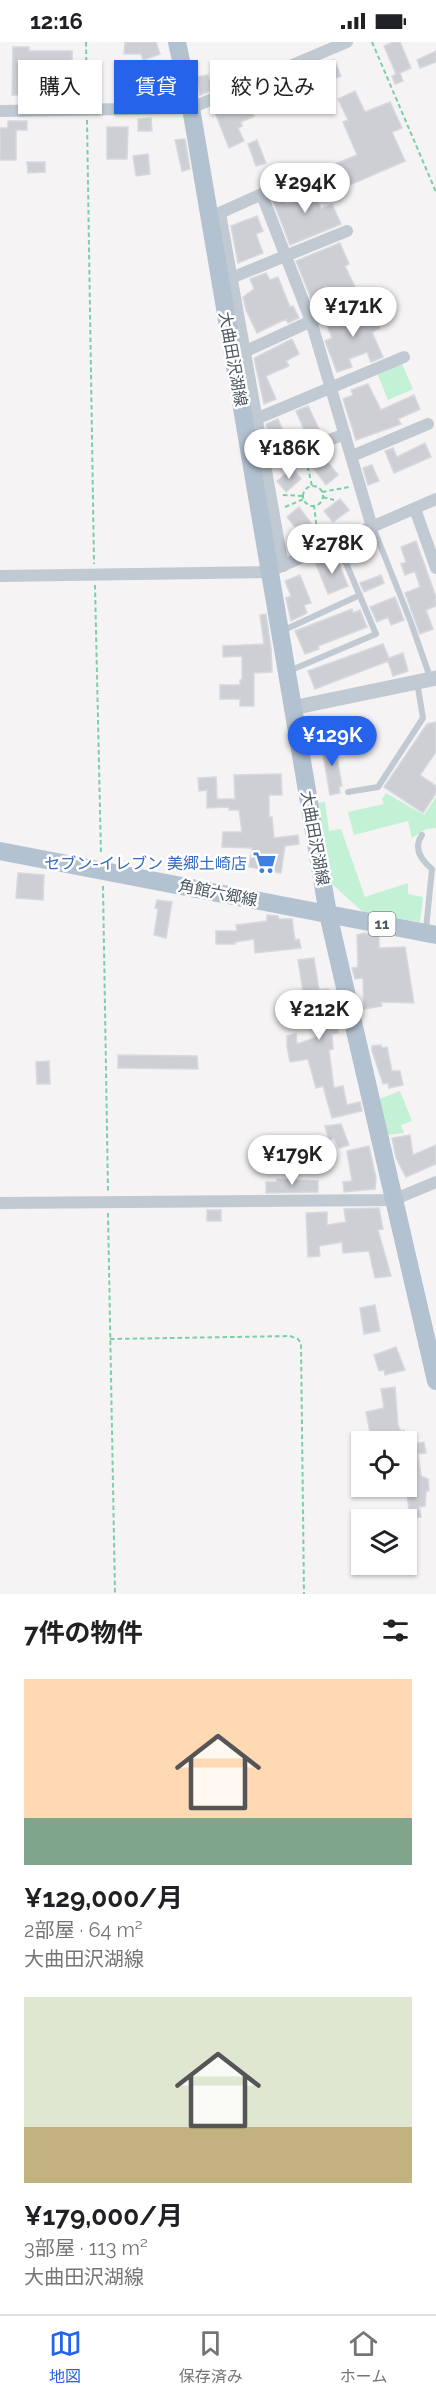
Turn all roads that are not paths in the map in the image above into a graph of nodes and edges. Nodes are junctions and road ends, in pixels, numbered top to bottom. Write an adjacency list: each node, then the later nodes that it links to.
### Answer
1 (177, 42): 3 (main road, 大曲田沢湖線)
2 (347, 42): 4 (street)
3 (181, 60)
4 (198, 105)
5 (114, 109): 6 (street)
6 (0, 111)
7 (192, 114): 10 (main road, 大曲田沢湖線)
8 (313, 171): 9 (street)
9 (262, 195): 10 (street); 12 (street)
10 (214, 215): 13 (street); 29 (main road, 大曲田沢湖線)
11 (347, 231): 12 (street)
12 (285, 256): 13 (street); 15 (street)
13 (231, 278): 16 (street)
14 (370, 294): 15 (street)
15 (311, 321): 16 (street); 18 (street)
16 (244, 352): 19 (street)
17 (404, 357): 18 (street)
18 (331, 386): 19 (street); 21 (street)
19 (256, 419): 23 (street)
20 (428, 424): 22 (street)
21 (345, 434): 22 (street); 23 (street)
22 (352, 456): 26 (street)
23 (264, 465): 29 (street)
24 (436, 499): 25 (street)
25 (415, 508): 26 (street); 28 (street)
26 (372, 526): 27 (street); 34 (lane)
27 (338, 544): 29 (street); 31 (lane)
28 (436, 568)
29 (276, 569): 30 (street); 32 (main road, 大曲田沢湖線)
30 (0, 576)
31 (360, 595): 32 (lane); 33 (lane)
32 (279, 633): 33 (main road, 大曲田沢湖線)
33 (286, 672): 35 (main road, 大曲田沢湖線)
34 (428, 680): 35 (street); 36 (lane)
35 (292, 708): 40 (main road, 大曲田沢湖線)
36 (348, 792)
37 (422, 835): 39 (lane)
38 (0, 851): 40 (main road, 角館六郷線 / 11)
39 (434, 869): 41 (lane)
40 (328, 914): 41 (main road, 角館六郷線 / 11); 43 (main road, 大曲田沢湖線)
41 (431, 934)
42 (436, 1182): 43 (street)
43 (393, 1200): 44 (street); 45 (main road, 大曲田沢湖線)
44 (0, 1203)
45 (436, 1381)

